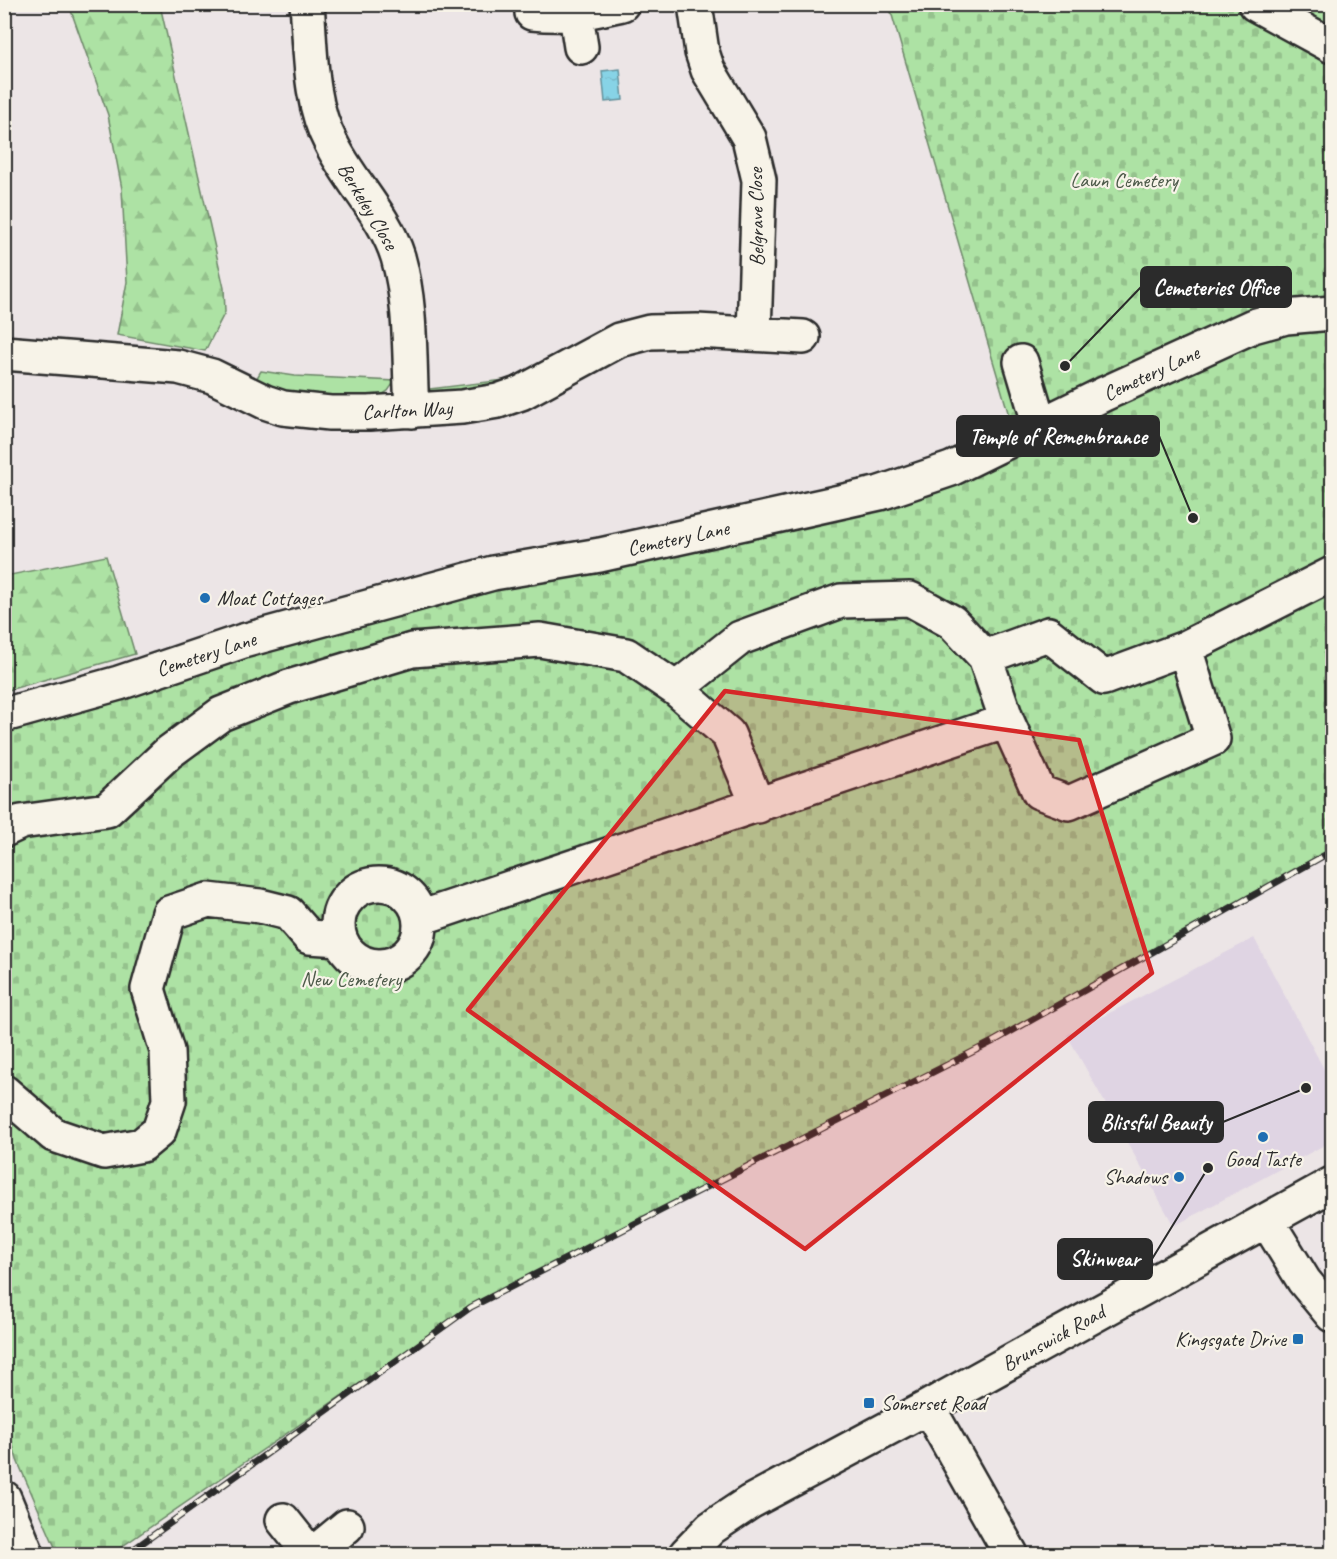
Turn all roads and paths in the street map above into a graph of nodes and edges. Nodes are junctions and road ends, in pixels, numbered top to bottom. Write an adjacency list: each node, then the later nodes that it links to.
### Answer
1 (307, 4): 14 (street, Berkeley Close)
2 (622, 4): 6 (street)
3 (695, 4): 10 (street, Belgrave Close)
4 (1254, 4): 7 (street)
5 (532, 13): 6 (street)
6 (576, 15): 8 (street)
7 (1332, 46)
8 (581, 47)
9 (1332, 313): 15 (street, Cemetery Lane)
10 (754, 334): 11 (street, Carlton Way); 14 (street, Carlton Way)
11 (803, 337)
12 (4, 353): 14 (street, Carlton Way)
13 (1021, 362): 15 (street)
14 (412, 411)
15 (1040, 426): 20 (street, Cemetery Lane)
16 (1332, 574): 17 (street)
17 (1185, 648): 18 (street); 21 (street)
18 (985, 657): 19 (street); 21 (street)
19 (676, 689): 22 (street); 23 (street)
20 (4, 715)
21 (1007, 721): 22 (street)
22 (758, 806): 24 (street)
23 (4, 830)
24 (420, 918): 25 (street); 25 (street)
25 (340, 939): 26 (street)
26 (4, 1092)
27 (1332, 1184): 28 (street, Brunswick Road)
28 (1267, 1221): 29 (street); 30 (street, Brunswick Road)
29 (1332, 1315)
30 (928, 1407): 36 (street, Brunswick Road); 37 (street)
31 (4, 1498): 34 (street)
32 (283, 1520): 35 (street)
33 (347, 1526): 35 (street)
34 (27, 1554)
35 (312, 1554)
36 (686, 1554)
37 (1011, 1554)

